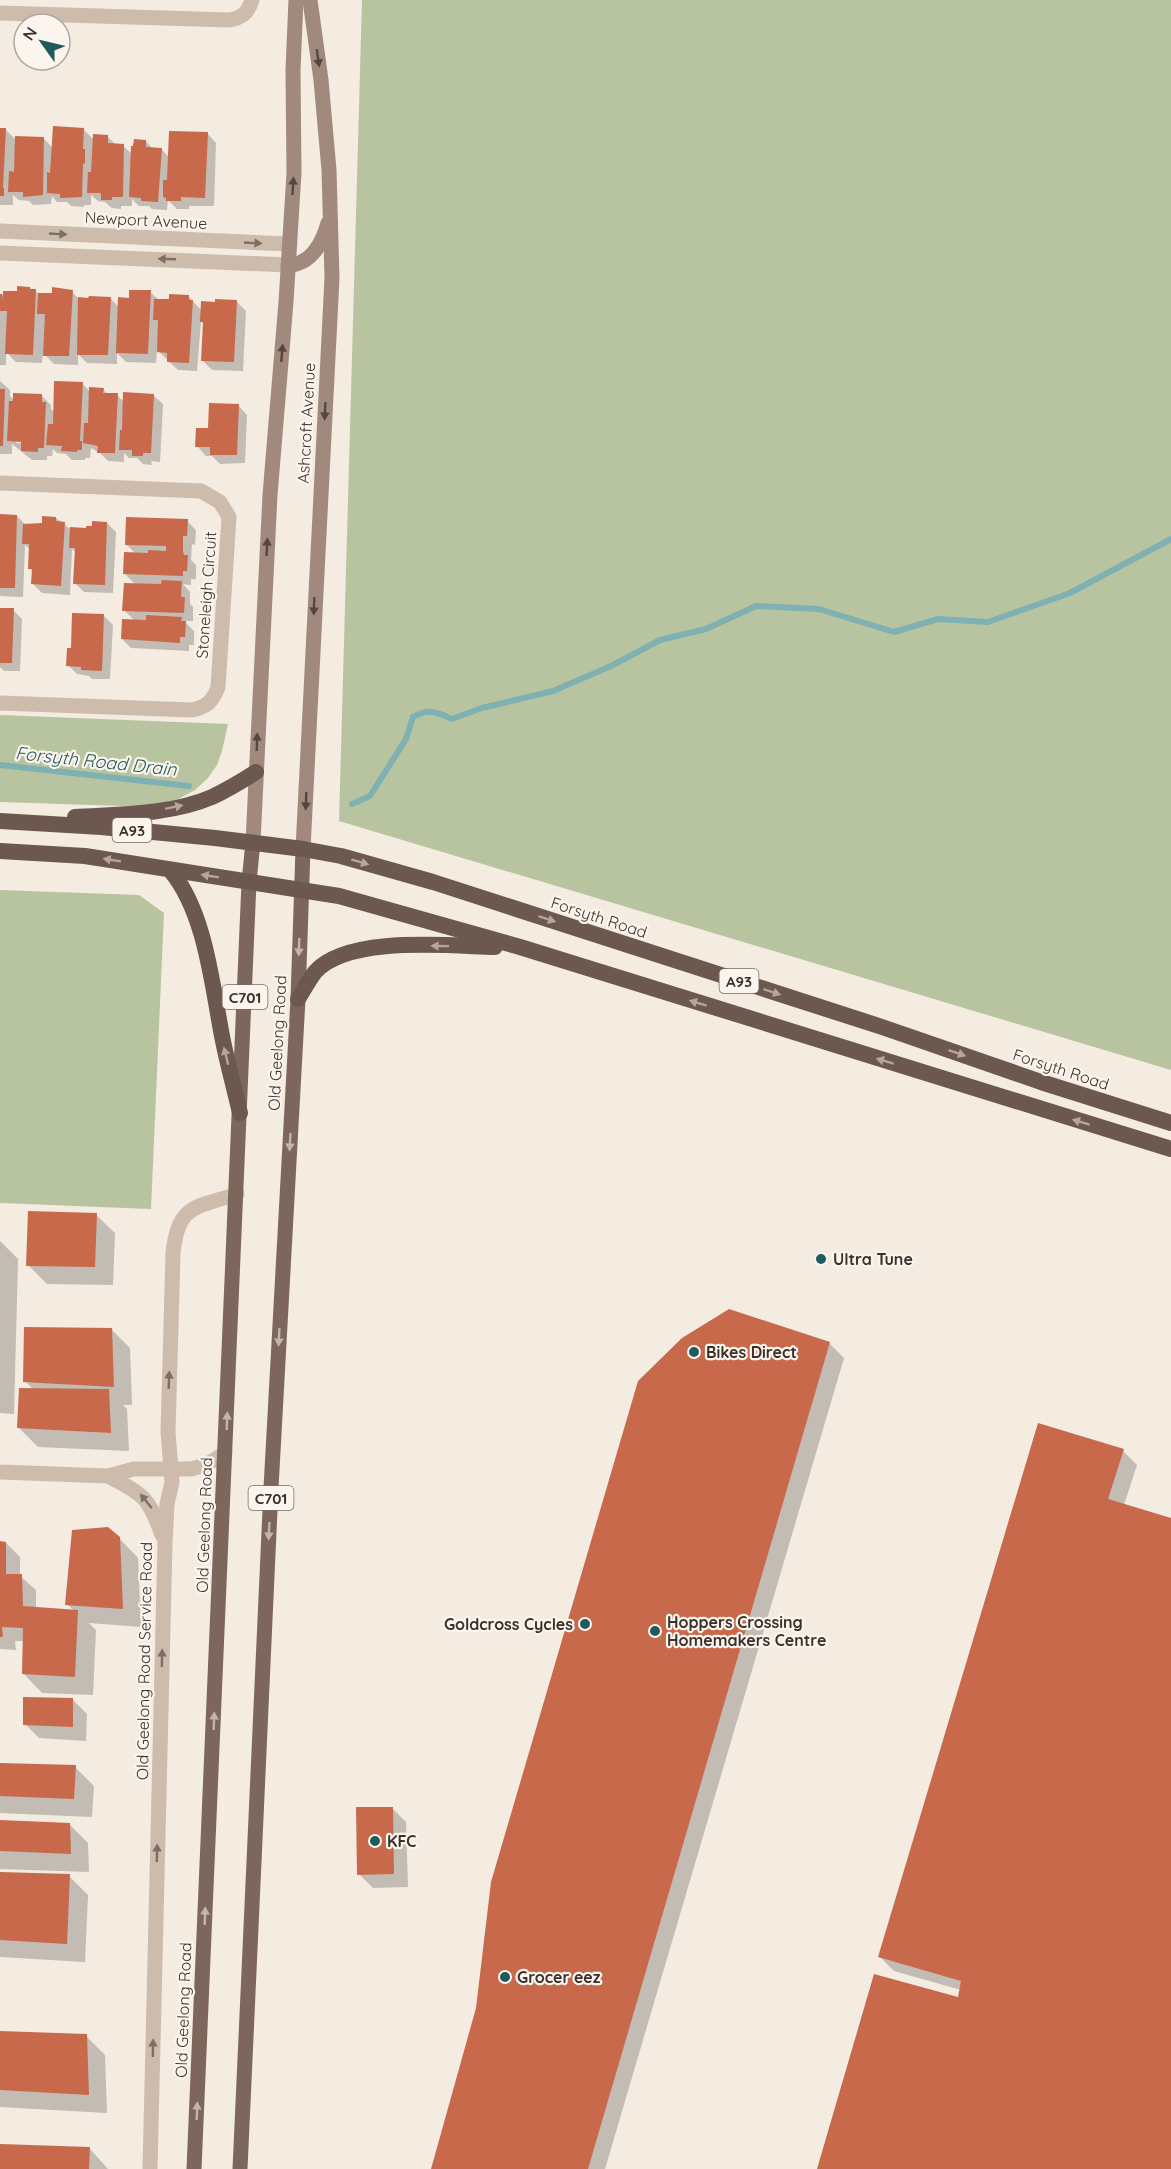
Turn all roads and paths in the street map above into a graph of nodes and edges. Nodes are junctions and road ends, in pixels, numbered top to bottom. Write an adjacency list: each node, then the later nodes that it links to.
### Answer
1 (252, 0): 4 (street)
2 (296, 0): 7 (main road, Ashcroft Avenue, one-way to 2)
3 (310, 0): 5 (main road, Ashcroft Avenue, one-way to 5)
4 (0, 13)
5 (331, 210): 9 (main road); 15 (main road, Ashcroft Avenue, one-way to 15)
6 (0, 231): 7 (street, Newport Avenue, one-way to 7)
7 (290, 244): 9 (main road, Ashcroft Avenue)
8 (0, 253): 9 (street, one-way to 8)
9 (288, 265): 12 (main road, Ashcroft Avenue, one-way to 9)
10 (0, 483): 11 (street, Stoneleigh Circuit)
11 (0, 703)
12 (256, 772): 13 (highway, one-way to 12); 14 (main road, Ashcroft Avenue)
13 (5, 822): 14 (highway, Forsyth Road / A93)
14 (253, 843): 15 (highway, Forsyth Road / A93); 18 (main road, C701)
15 (303, 849): 19 (main road, C701); 23 (highway, Forsyth Road / A93, one-way to 23)
16 (0, 851): 17 (highway, A93, one-way to 16)
17 (170, 870): 18 (highway, A93, one-way to 17); 22 (highway, one-way to 17)
18 (249, 882): 19 (highway, A93); 22 (main road, Old Geelong Road / C701)
19 (301, 889): 20 (highway, A93); 21 (main road, Old Geelong Road / C701, one-way to 21)
20 (520, 948): 21 (highway, one-way to 21); 24 (highway, A93, one-way to 20)
21 (298, 999): 33 (main road, Old Geelong Road / C701, one-way to 33)
22 (240, 1113): 25 (main road, Old Geelong Road / C701)
23 (1171, 1123)
24 (1171, 1149)
25 (237, 1194): 26 (main road, Old Geelong Road / C701, one-way to 25); 27 (street, Old Geelong Road Service Road, one-way to 25)
26 (225, 1453): 27 (street); 32 (main road, Old Geelong Road / C701, one-way to 26)
27 (172, 1470): 29 (street); 30 (street, Old Geelong Road Service Road)
28 (0, 1472): 29 (street)
29 (108, 1476): 30 (street, one-way to 29)
30 (165, 1544): 31 (street, Old Geelong Road Service Road, one-way to 30)
31 (150, 2169)
32 (194, 2169)
33 (240, 2169)

